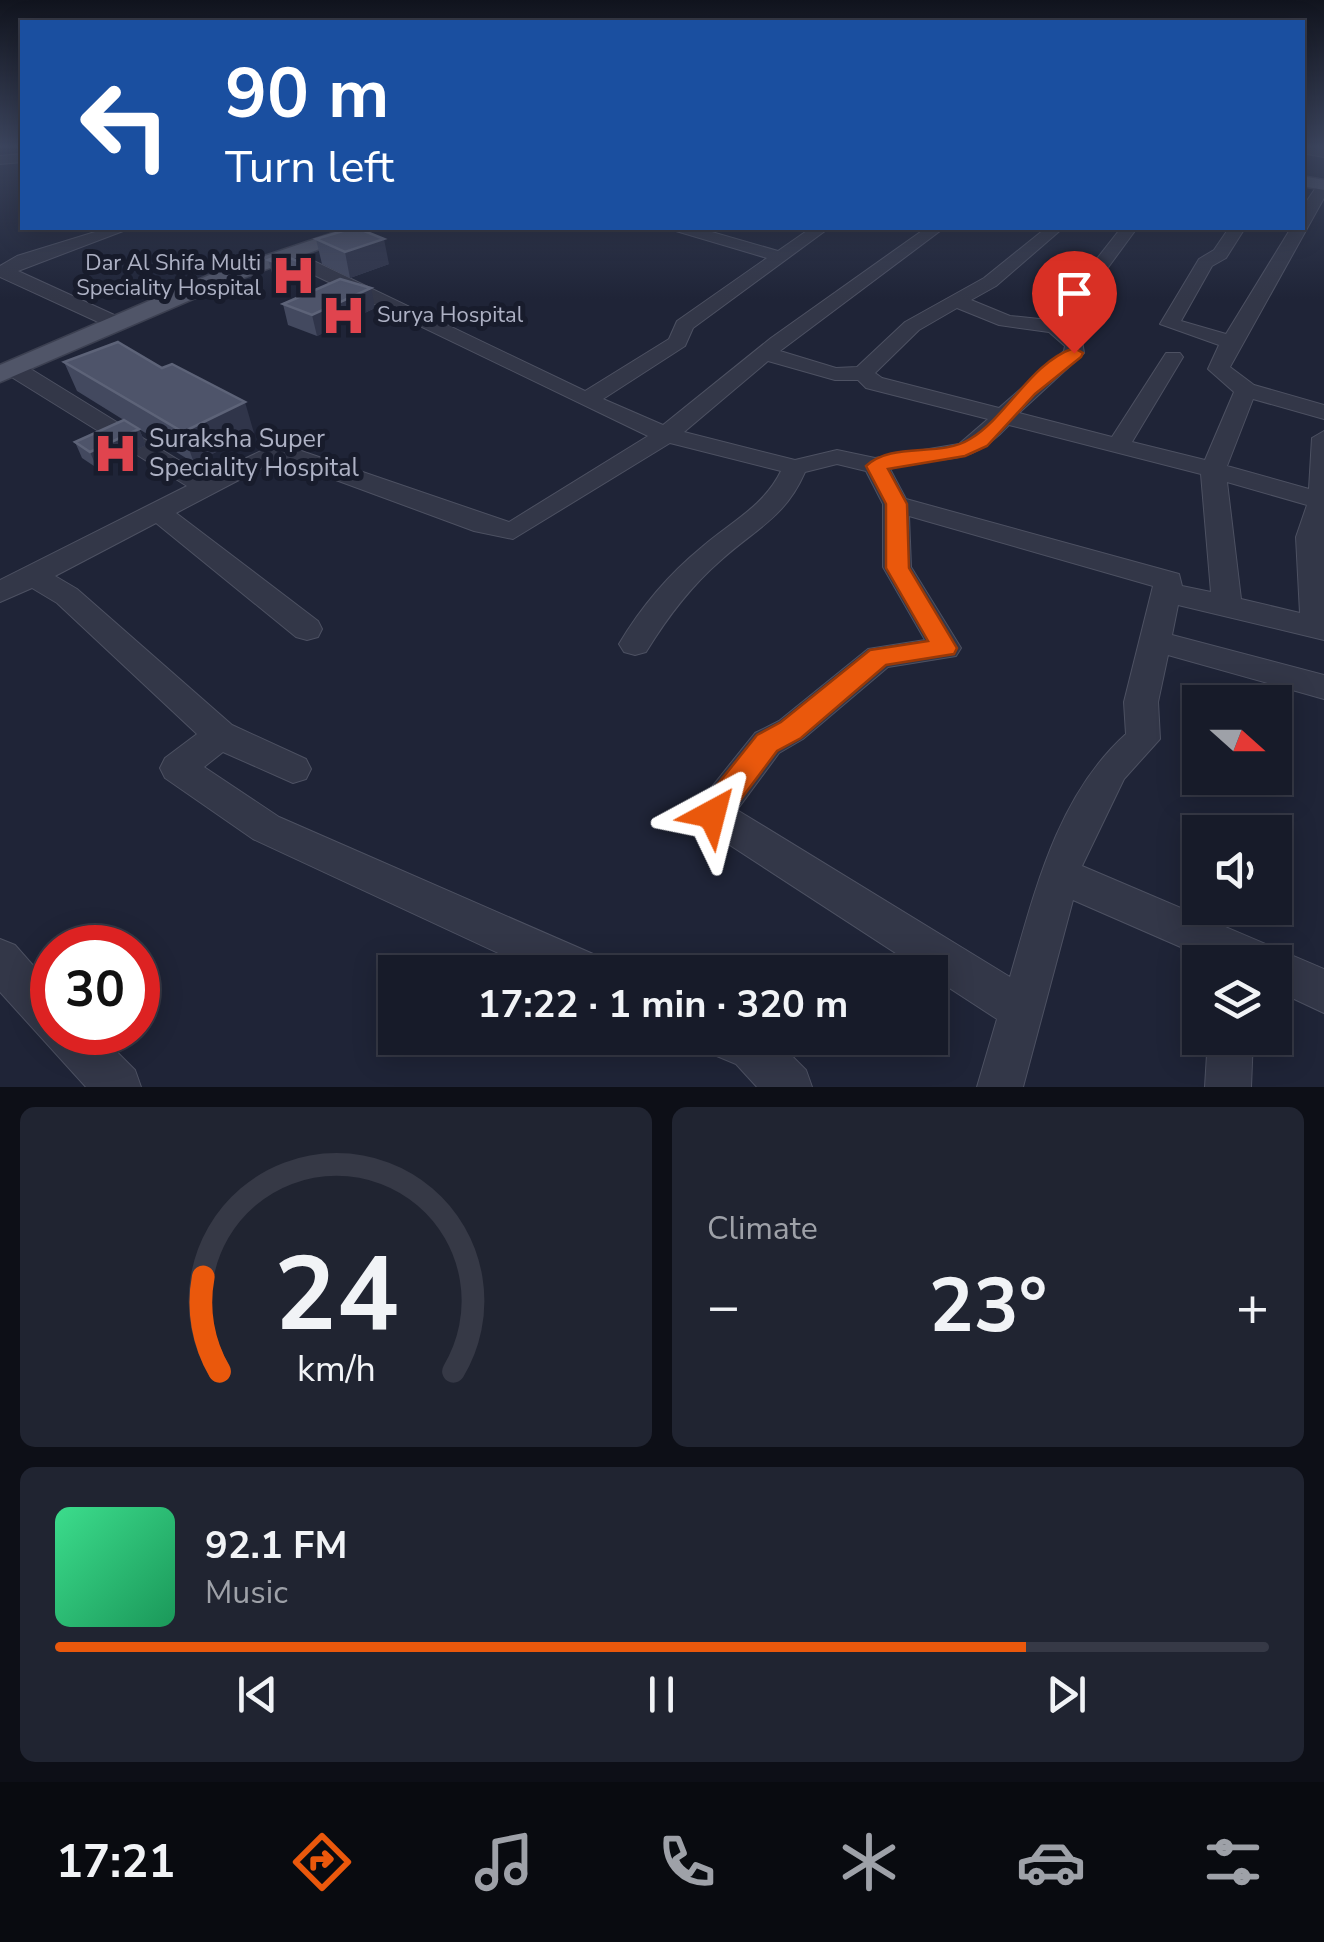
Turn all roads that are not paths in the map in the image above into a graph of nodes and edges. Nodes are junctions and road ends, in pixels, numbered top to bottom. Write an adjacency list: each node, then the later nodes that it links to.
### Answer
1 (118, 230): 13 (street)
2 (333, 230): 15 (main road)
3 (358, 230): 11 (main road)
4 (818, 230): 12 (street)
5 (933, 230): 18 (street)
6 (1053, 230): 14 (street)
7 (1128, 230): 16 (street)
8 (1236, 230): 17 (street)
9 (1298, 230): 17 (street)
10 (717, 232): 12 (street)
11 (288, 255): 15 (main road); 24 (street)
12 (781, 257): 24 (street)
13 (1, 272): 15 (street)
14 (958, 302): 16 (street); 21 (street)
15 (110, 320): 20 (main road)
16 (1055, 327): 26 (street)
17 (1231, 342): 22 (street)
18 (765, 353): 21 (street); 27 (street)
19 (1174, 357): 29 (street)
20 (4, 368): 33 (street)
21 (863, 373): 26 (street)
22 (1246, 390): 25 (street); 32 (street)
23 (1324, 394): 25 (street)
24 (586, 400): 27 (street)
25 (1324, 411)
26 (1003, 417): 29 (street); 30 (street)
27 (666, 435): 31 (street); 33 (street)
28 (1324, 438): 34 (street)
29 (1118, 446): 32 (street)
30 (876, 466): 31 (street); 35 (street)
31 (794, 467): 44 (street)
32 (1213, 470): 34 (street); 40 (street)
33 (205, 487): 36 (street)
34 (1320, 501): 41 (street)
35 (896, 504): 39 (street); 55 (street)
36 (157, 512): 37 (street); 42 (street)
37 (32, 575): 38 (street); 46 (street)
38 (0, 592)
39 (1167, 592): 40 (street); 43 (street)
40 (1227, 606): 41 (street)
41 (1320, 628)
42 (307, 629)
43 (1155, 642): 45 (street); 48 (street)
44 (635, 644)
45 (1324, 687)
46 (220, 735): 47 (street); 50 (street)
47 (293, 769)
48 (1060, 875): 49 (street); 55 (street)
49 (1213, 945)
50 (547, 955)
51 (0, 960): 54 (street)
52 (1292, 976): 53 (street)
53 (1324, 990)
54 (30, 995)
55 (1022, 1010): 61 (street)
56 (87, 1055): 59 (street)
57 (759, 1055): 60 (street)
58 (1229, 1055): 62 (street)
59 (118, 1087)
60 (790, 1087)
61 (1000, 1087)
62 (1228, 1087)

